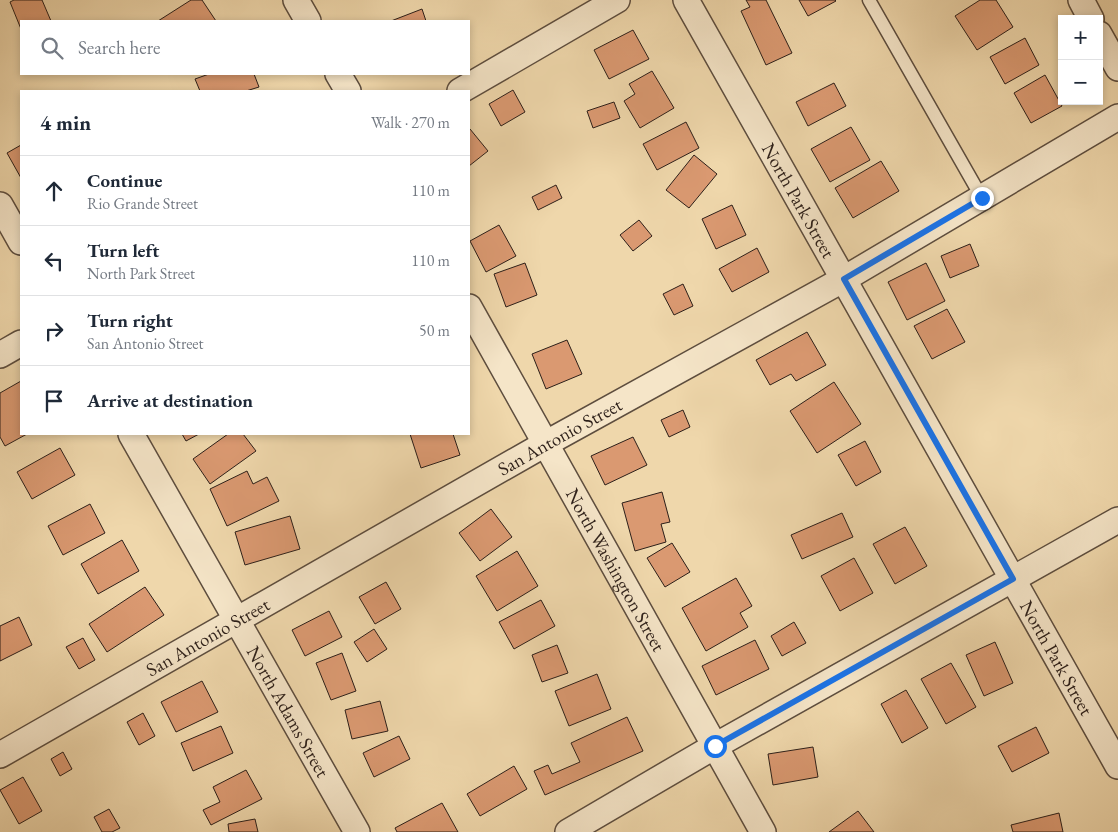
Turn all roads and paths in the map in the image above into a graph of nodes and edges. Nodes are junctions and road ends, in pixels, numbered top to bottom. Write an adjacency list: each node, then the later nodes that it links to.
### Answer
1 (296, 0): 7 (street)
2 (618, 0): 12 (street)
3 (686, 0): 17 (street, North Park Street)
4 (869, 0): 14 (lane)
5 (1081, 0): 6 (street)
6 (1089, 15)
7 (307, 20)
8 (1103, 41): 9 (street)
9 (1118, 68)
10 (339, 75): 11 (street)
11 (347, 90)
12 (462, 90)
13 (1118, 117): 14 (street, San Antonio Street)
14 (982, 198): 17 (street, San Antonio Street)
15 (0, 205): 16 (street)
16 (20, 240)
17 (844, 279): 22 (street, San Antonio Street); 24 (street, North Park Street)
18 (470, 309): 22 (street, North Washington Street)
19 (20, 344): 20 (street)
20 (0, 355)
21 (131, 435): 25 (street, North Adams Street)
22 (545, 444): 25 (street, San Antonio Street); 26 (street, North Washington Street)
23 (1118, 520): 24 (street)
24 (1013, 579): 26 (street); 28 (street, North Park Street)
25 (236, 620): 27 (street, San Antonio Street); 29 (street, North Adams Street)
26 (715, 746): 30 (street); 31 (street, North Washington Street)
27 (0, 755)
28 (1118, 766)
29 (357, 832)
30 (568, 832)
31 (763, 832)

